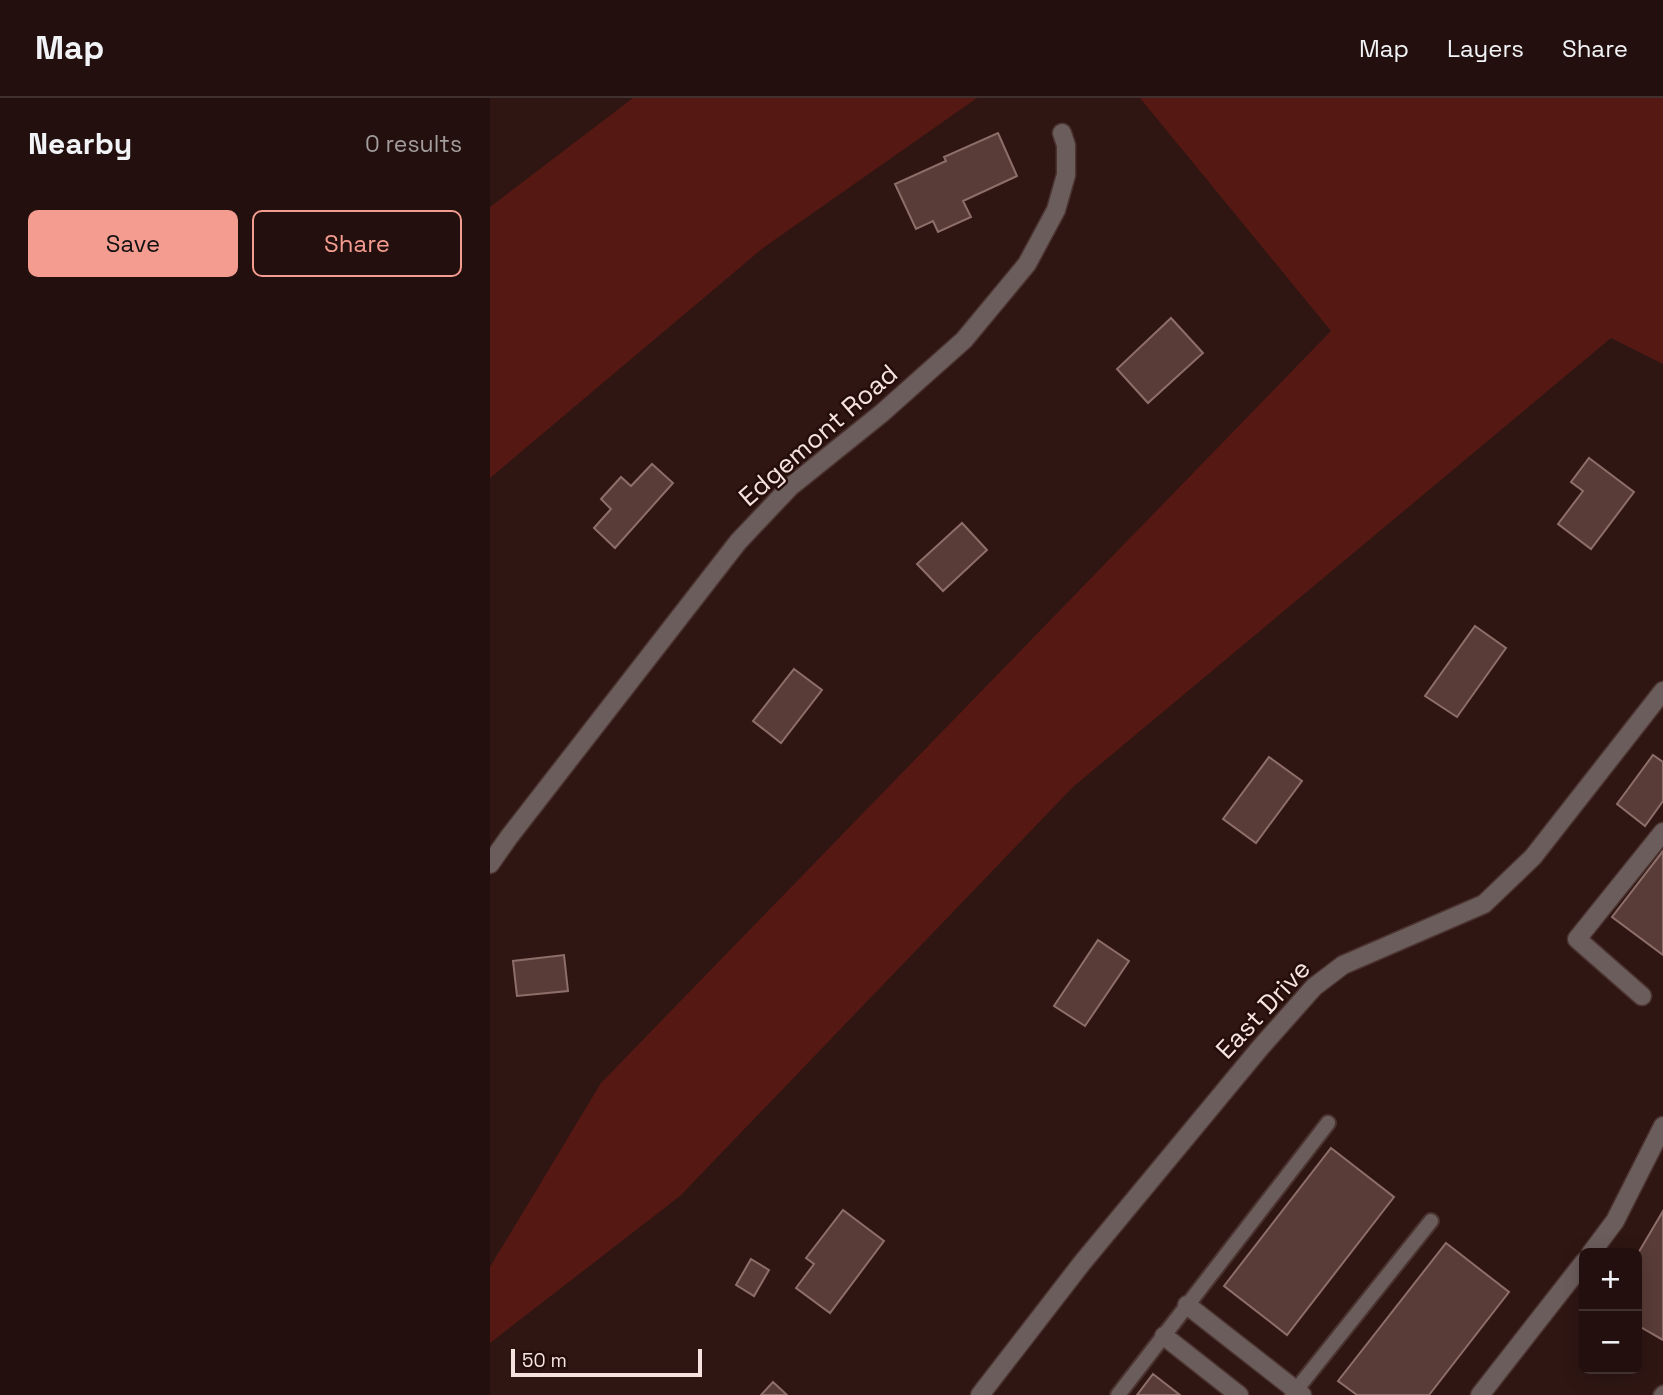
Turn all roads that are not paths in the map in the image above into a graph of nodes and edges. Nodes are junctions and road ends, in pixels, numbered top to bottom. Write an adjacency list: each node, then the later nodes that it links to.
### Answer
1 (1062, 133): 4 (street, Edgemont Road)
2 (1663, 691): 14 (street, East Drive)
3 (1663, 832): 5 (street)
4 (490, 864)
5 (1642, 996)
6 (1328, 1123): 11 (lane)
7 (1663, 1126): 9 (street)
8 (1431, 1221): 13 (lane)
9 (1595, 1248)
10 (1579, 1268): 17 (street)
11 (1187, 1305): 12 (lane); 13 (street)
12 (1164, 1336): 15 (lane); 16 (street)
13 (1296, 1393)
14 (979, 1395)
15 (1118, 1395)
16 (1239, 1395)
17 (1480, 1395)

